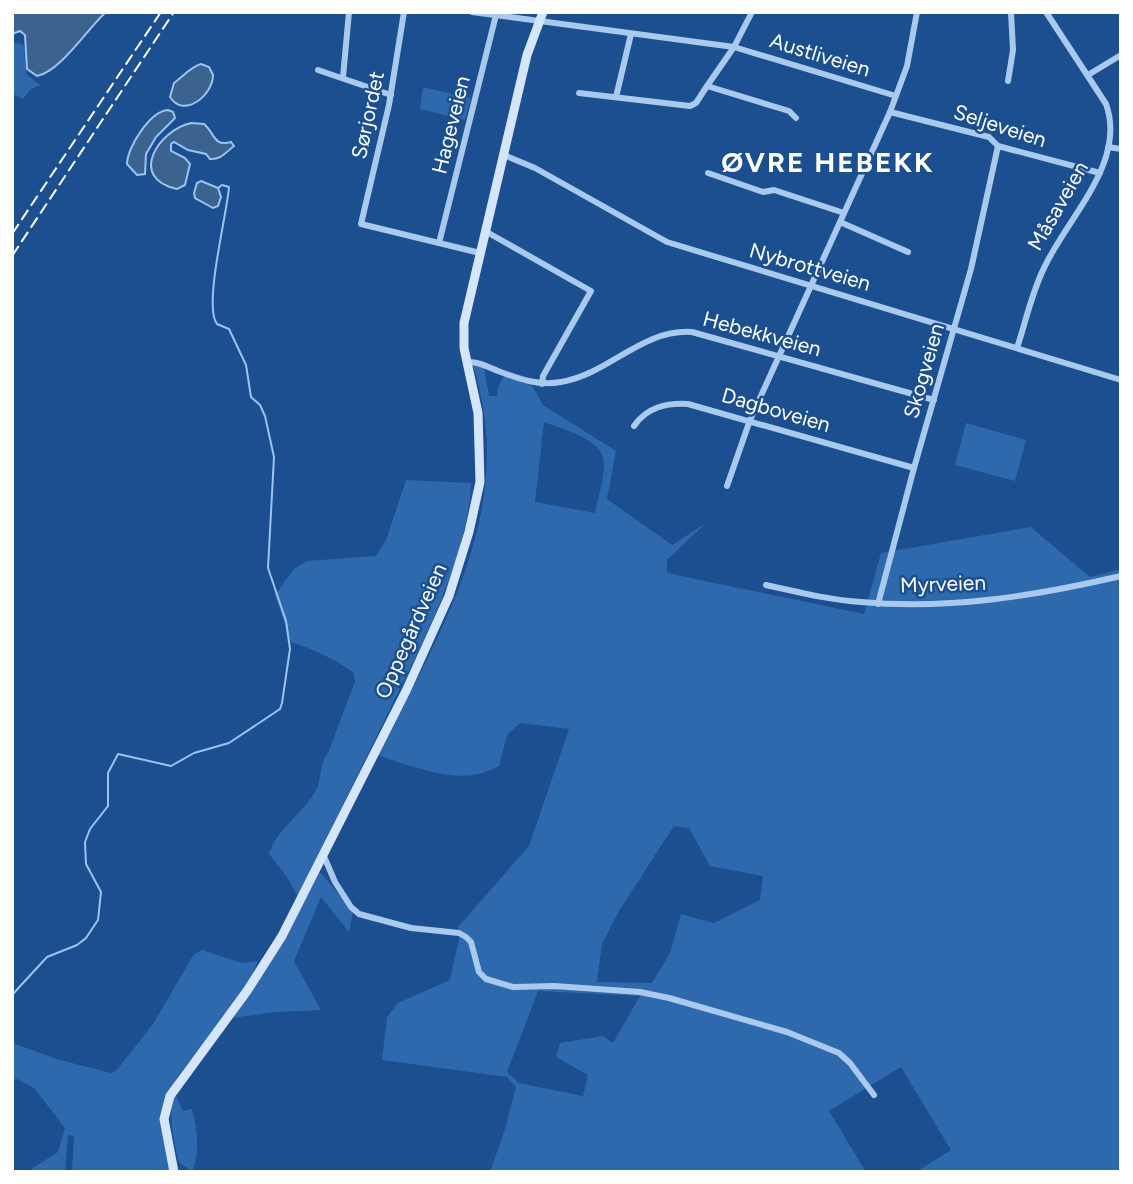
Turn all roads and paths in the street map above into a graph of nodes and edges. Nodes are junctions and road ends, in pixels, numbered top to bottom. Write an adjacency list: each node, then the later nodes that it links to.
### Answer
1 (349, 12): 15 (street)
2 (404, 12): 19 (street, Sørjordet)
3 (472, 12): 8 (street, Austliveien)
4 (752, 12): 11 (street, Austliveien)
5 (917, 12): 20 (street)
6 (1011, 12): 16 (street)
7 (1046, 12): 14 (street, Måsaveien)
8 (496, 15): 9 (street, Austliveien); 33 (street, Hageveien)
9 (540, 17): 10 (street, Austliveien); 27 (main road, Oppegårdveien)
10 (631, 34): 11 (street, Austliveien); 21 (street)
11 (734, 47): 17 (street); 20 (street, Austliveien)
12 (1121, 55): 14 (street)
13 (318, 70): 15 (street)
14 (1088, 75): 25 (street, Måsaveien)
15 (342, 77): 19 (street)
16 (1008, 81)
17 (708, 86): 21 (street); 23 (street)
18 (579, 93): 21 (street)
19 (391, 95): 33 (street, Sørjordet)
20 (896, 96): 22 (street)
21 (616, 97)
22 (890, 112): 24 (street, Seljeveien); 30 (street)
23 (796, 118)
24 (998, 146): 29 (street, Seljeveien); 37 (street, Skogveien)
25 (1108, 146): 26 (street); 29 (street, Måsaveien)
26 (1121, 149)
27 (503, 155): 32 (main road, Oppegårdveien); 36 (street, Nybrottveien)
28 (708, 173): 30 (street)
29 (1100, 173): 38 (street, Måsaveien)
30 (844, 213): 31 (street)
31 (840, 222): 34 (street); 36 (street)
32 (485, 231): 35 (main road, Oppegårdveien); 42 (street)
33 (439, 243): 35 (street)
34 (908, 252)
35 (480, 253): 40 (main road, Oppegårdveien)
36 (811, 285): 37 (street, Nybrottveien); 39 (street)
37 (955, 329): 38 (street, Nybrottveien); 43 (street, Skogveien)
38 (1017, 348): 41 (street, Nybrottveien)
39 (780, 357): 42 (street, Hebekkveien); 43 (street, Hebekkveien); 44 (street)
40 (467, 362): 42 (street, Hebekkveien); 51 (main road, Oppegårdveien)
41 (1121, 380)
42 (542, 384)
43 (934, 400): 46 (street, Skogveien)
44 (750, 420): 45 (street, Dagboveien); 46 (street, Dagboveien); 47 (street)
45 (634, 426)
46 (914, 468): 50 (street, Skogveien)
47 (727, 486)
48 (1121, 576): 50 (street, Myrveien)
49 (766, 585): 50 (street, Myrveien)
50 (878, 604)
51 (323, 854): 52 (street); 53 (main road, Oppegårdveien)
52 (874, 1095)
53 (174, 1172)

